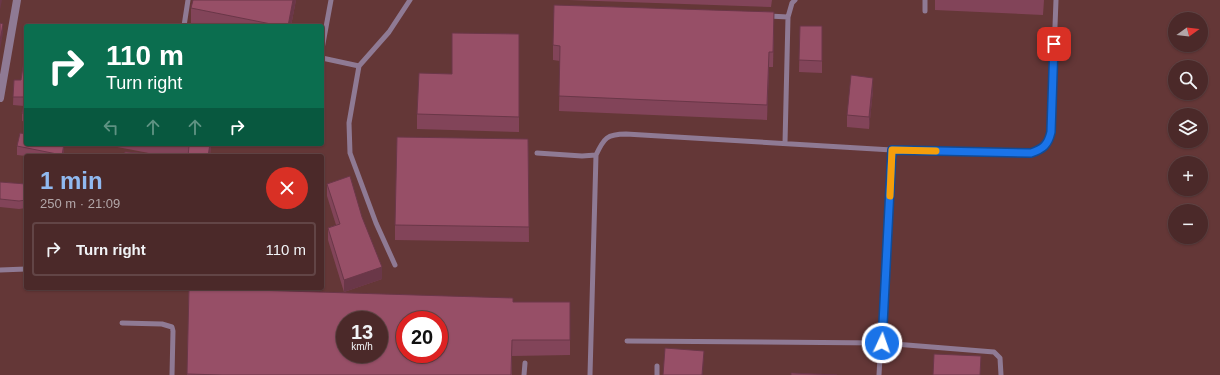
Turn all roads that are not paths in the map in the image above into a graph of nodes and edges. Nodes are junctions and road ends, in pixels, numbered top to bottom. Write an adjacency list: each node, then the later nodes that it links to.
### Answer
1 (17, 0): 15 (street)
2 (188, 0): 11 (lane)
3 (331, 0): 12 (lane)
4 (410, 0): 14 (lane)
5 (796, 0): 10 (lane)
6 (925, 0): 8 (lane)
7 (1056, 0): 17 (lane)
8 (925, 11)
9 (765, 16): 10 (lane)
10 (788, 17): 16 (lane)
11 (184, 24)
12 (324, 38)
13 (324, 58): 14 (lane)
14 (359, 66): 20 (lane)
15 (0, 98)
16 (785, 143): 17 (lane); 19 (lane)
17 (892, 150): 25 (lane)
18 (537, 153): 19 (lane)
19 (596, 155): 30 (lane)
20 (395, 265)
21 (24, 269): 22 (lane)
22 (0, 270)
23 (122, 322): 28 (lane)
24 (628, 341): 25 (lane)
25 (882, 343): 32 (lane); 33 (lane)
26 (525, 363): 29 (lane)
27 (657, 366): 31 (lane)
28 (172, 375)
29 (524, 375)
30 (590, 375)
31 (657, 375)
32 (879, 375)
33 (1001, 375)

